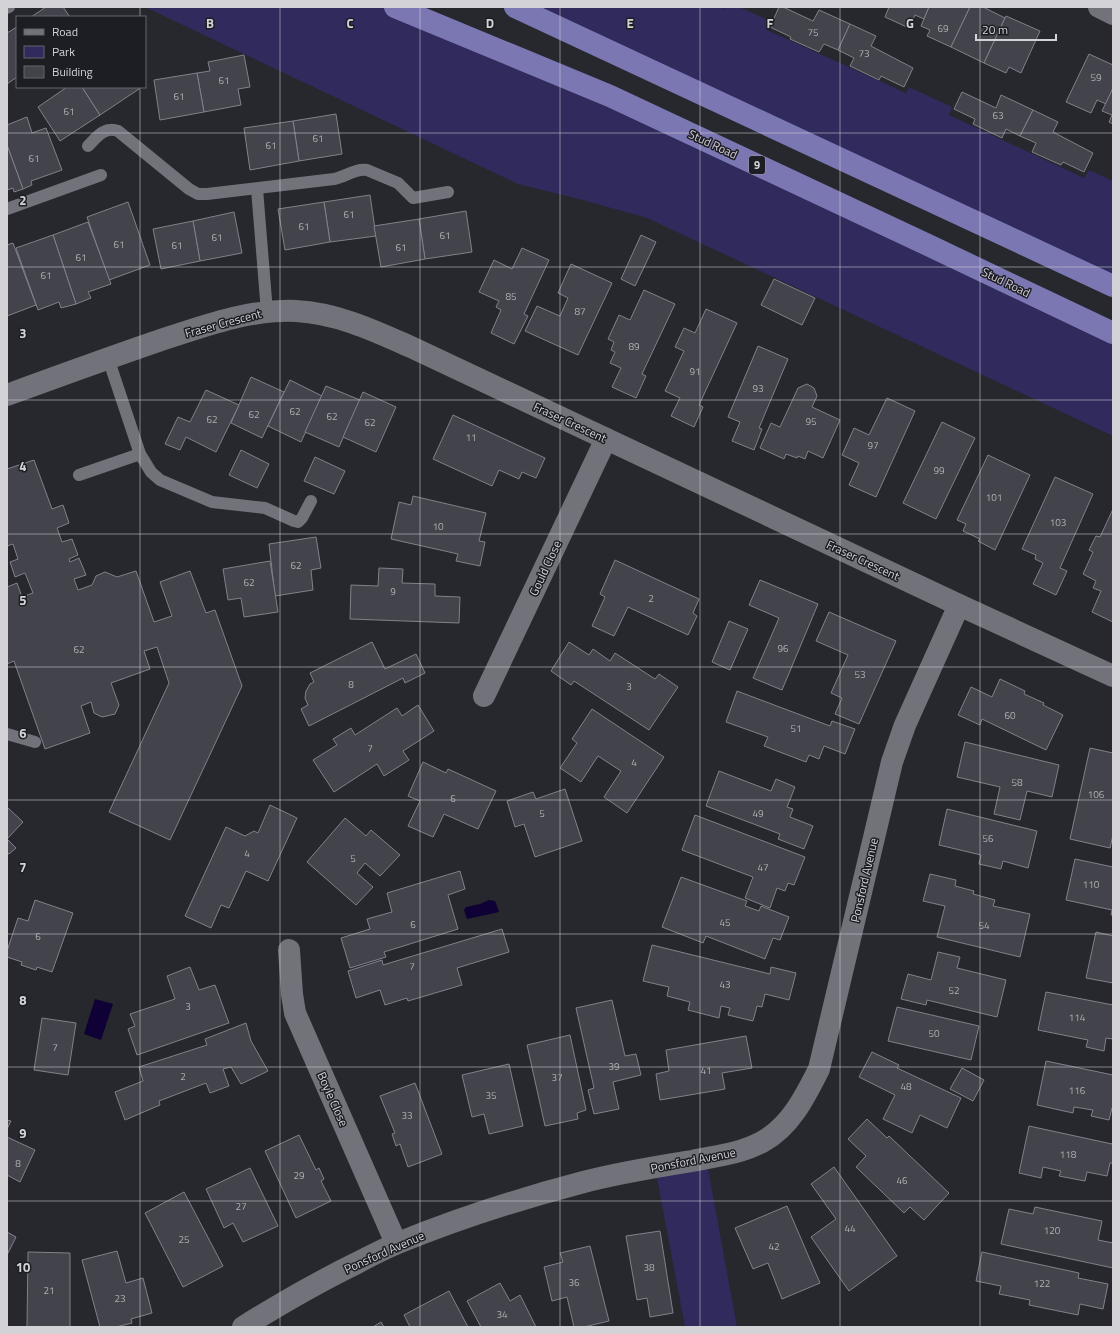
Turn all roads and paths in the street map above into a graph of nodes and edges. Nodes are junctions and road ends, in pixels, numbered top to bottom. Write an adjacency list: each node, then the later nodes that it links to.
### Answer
1 (395, 7): 12 (highway, Stud Road / 9)
2 (514, 7): 10 (highway)
3 (1099, 7): 4 (street)
4 (1113, 14)
5 (88, 146): 7 (lane)
6 (101, 175): 9 (lane)
7 (257, 189): 8 (lane); 11 (lane)
8 (448, 192)
9 (7, 209)
10 (1113, 286)
11 (267, 312): 13 (street, Fraser Crescent); 15 (street, Fraser Crescent)
12 (1113, 334)
13 (108, 358): 14 (street, Fraser Crescent); 16 (lane)
14 (7, 395)
15 (606, 439): 19 (street, Fraser Crescent); 21 (street, Gould Close)
16 (140, 454): 17 (lane); 18 (lane)
17 (79, 474)
18 (311, 501)
19 (959, 605): 20 (street, Fraser Crescent); 25 (street, Ponsford Avenue)
20 (1113, 676)
21 (484, 696)
22 (7, 734): 23 (lane)
23 (35, 742)
24 (288, 950): 25 (street, Boyle Close)
25 (396, 1243): 26 (street, Ponsford Avenue)
26 (243, 1327)

